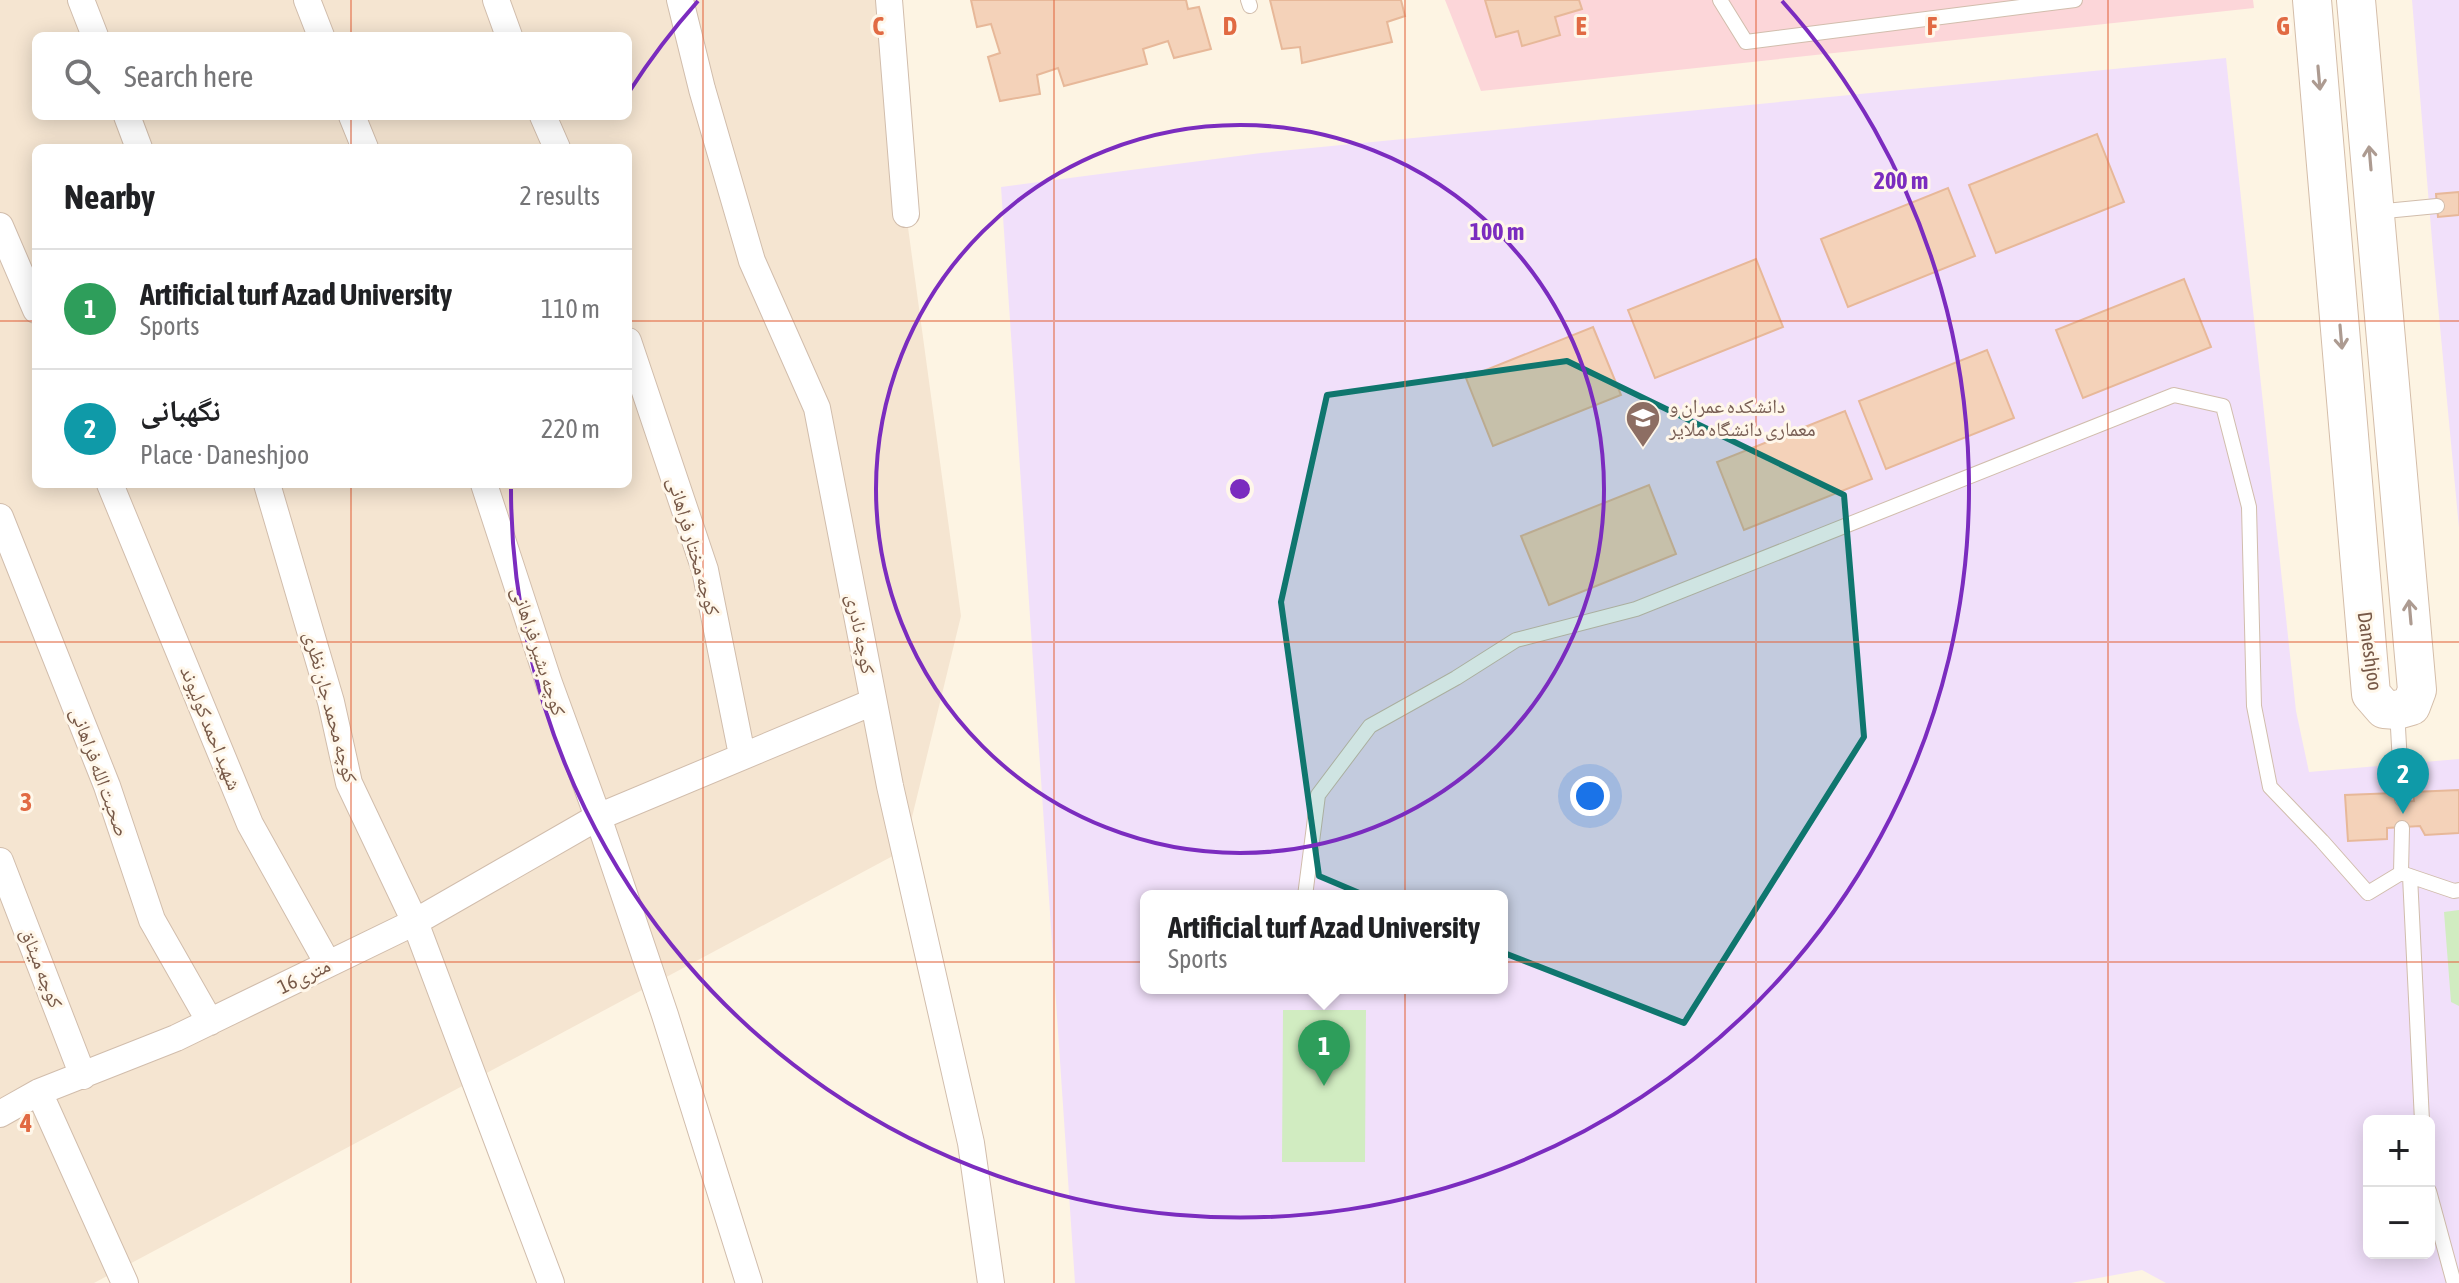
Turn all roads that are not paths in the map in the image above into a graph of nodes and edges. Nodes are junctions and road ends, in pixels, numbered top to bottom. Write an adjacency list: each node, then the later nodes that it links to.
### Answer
1 (81, 0): 10 (street)
2 (307, 0): 11 (street)
3 (496, 0): 12 (street)
4 (680, 0): 29 (street, کوچه نادری)
5 (889, 0): 21 (street)
6 (1720, 0): 7 (lane)
7 (2075, 0)
8 (2312, 0): 30 (main road, Daneshjoo, one-way to 30)
9 (2356, 0): 20 (main road, Daneshjoo, one-way to 9)
10 (93, 32)
11 (319, 32)
12 (508, 32)
13 (128, 120): 16 (street)
14 (354, 120): 17 (street)
15 (545, 120): 18 (street)
16 (138, 144)
17 (363, 144)
18 (555, 144)
19 (2437, 206): 20 (lane)
20 (2374, 212): 30 (main road, Daneshjoo, one-way to 20)
21 (906, 214)
22 (0, 226): 23 (street)
23 (32, 301)
24 (632, 353): 31 (street, کوچه مختار فراهانی)
25 (112, 488): 40 (street, شهید احمد کولیوند)
26 (268, 488): 39 (street, کوچه محمد جان نظری)
27 (485, 488): 33 (street, کوچه بشیر فراهانی)
28 (0, 517): 41 (street, صحبت الله فراهانی)
29 (873, 702): 31 (street, 16متری); 50 (street, کوچه نادری)
30 (2397, 710): 32 (lane)
31 (742, 755): 33 (street, 16متری)
32 (2402, 799)
33 (598, 817): 39 (street, 16متری); 49 (street, کوچه بشیر فراهانی)
34 (2402, 828): 36 (lane)
35 (0, 861): 42 (street, کوچه میثاق)
36 (2405, 875): 37 (lane); 38 (lane); 45 (lane)
37 (1306, 890)
38 (2459, 890)
39 (415, 922): 40 (street, 16متری); 48 (street, کوچه محمد جان نظری)
40 (328, 964): 41 (street, 16متری)
41 (210, 1022): 42 (street, 16متری)
42 (83, 1076): 43 (street, 16متری)
43 (39, 1092): 44 (street, 16متری); 47 (street)
44 (0, 1114)
45 (2422, 1115)
46 (2435, 1213): 51 (lane)
47 (125, 1283)
48 (551, 1283)
49 (749, 1283)
50 (991, 1283)
51 (2454, 1283)

